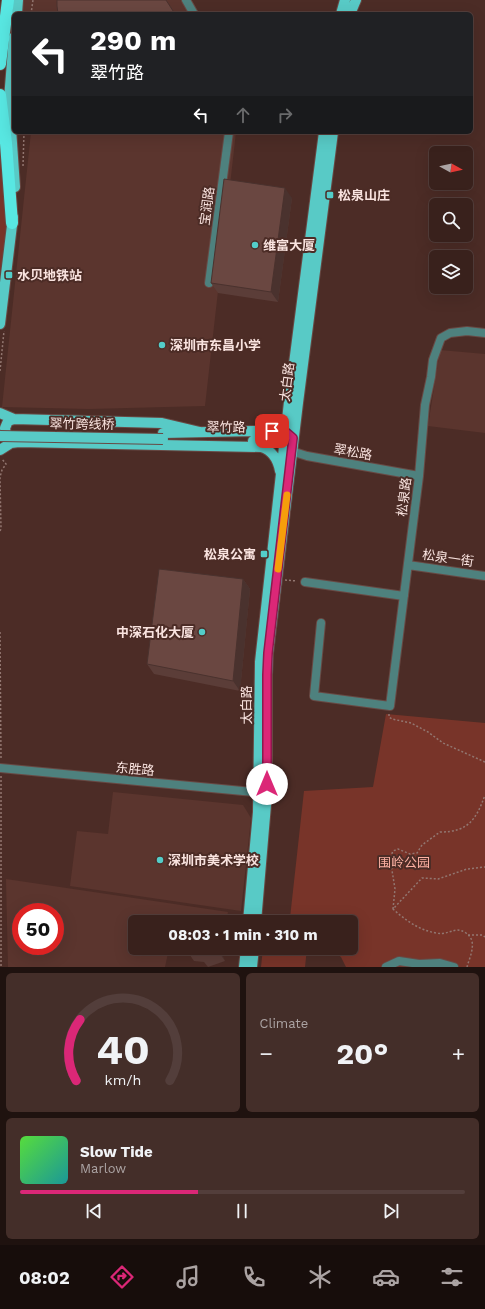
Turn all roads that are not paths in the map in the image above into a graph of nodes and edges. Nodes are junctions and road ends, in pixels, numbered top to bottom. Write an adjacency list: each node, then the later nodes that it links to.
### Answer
1 (8, 0): 11 (highway)
2 (18, 0): 6 (main road)
3 (186, 0): 7 (street)
4 (345, 0): 8 (main road)
5 (356, 0): 9 (main road)
6 (17, 12)
7 (193, 12)
8 (342, 12)
9 (351, 12)
10 (12, 57): 12 (main road)
11 (0, 64)
12 (8, 98): 16 (highway)
13 (229, 134): 17 (street, 宝润路)
14 (324, 134): 27 (main road, 太白路)
15 (333, 134): 27 (main road, 太白路)
16 (12, 223): 18 (main road)
17 (209, 283)
18 (0, 324)
19 (485, 333): 30 (street, 松泉路)
20 (0, 414): 21 (main road)
21 (14, 419): 23 (main road); 26 (main road)
22 (0, 430): 25 (main road, 翠竹跨线桥)
23 (200, 432): 25 (main road, 翠竹路); 27 (main road, 翠竹路)
24 (0, 436): 25 (main road, 翠竹跨线桥, bridge)
25 (162, 436): 27 (main road, 翠竹路); 28 (main road, 翠竹路)
26 (19, 442): 28 (main road); 29 (main road)
27 (288, 442): 30 (street, 翠松路); 31 (main road, 太白路); 38 (main road, 太白路)
28 (180, 446): 31 (main road, 翠竹路)
29 (1, 455)
30 (419, 476): 32 (street, 松泉路)
31 (281, 477): 38 (main road, 太白路)
32 (408, 565): 33 (street, 松泉一街); 35 (street, 松泉路)
33 (485, 576)
34 (305, 582): 35 (street)
35 (404, 596): 36 (street, 松泉路)
36 (321, 623)
37 (1, 770): 38 (street, 东胜路)
38 (263, 792): 39 (main road, 太白路); 40 (main road, 太白路)
39 (249, 915)
40 (256, 915)
41 (245, 955): 43 (main road)
42 (253, 955): 44 (main road)
43 (244, 967)
44 (252, 967)
45 (386, 967): 46 (street)
46 (454, 967)

